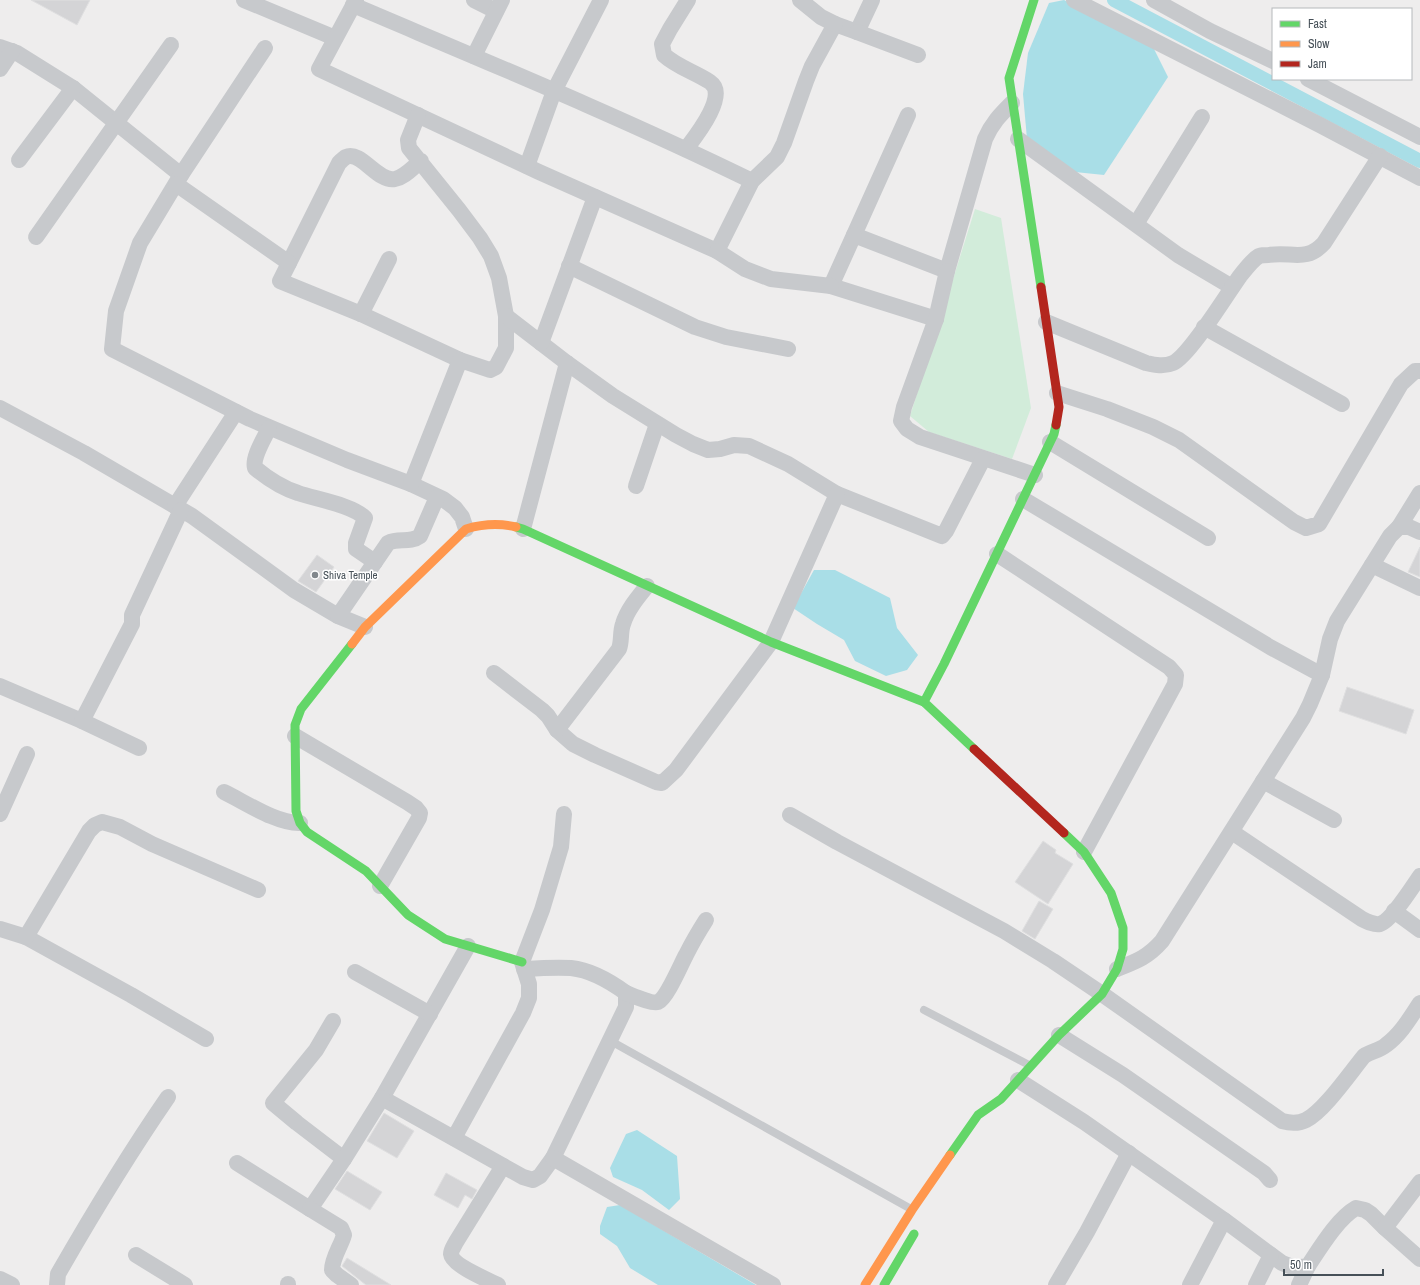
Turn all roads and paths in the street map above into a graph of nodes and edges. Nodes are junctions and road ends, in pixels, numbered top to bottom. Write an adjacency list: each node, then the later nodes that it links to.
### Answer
1 (244, 0): 14 (street)
2 (474, 0): 11 (street)
3 (600, 0): 24 (street)
4 (688, 0): 32 (street)
5 (800, 0): 12 (street)
6 (872, 0): 13 (street)
7 (1034, 0): 25 (main road)
8 (1074, 0): 33 (street)
9 (1154, 0): 20 (street)
10 (354, 3): 14 (street); 19 (street)
11 (499, 5): 19 (street)
12 (835, 24): 13 (street); 39 (street)
13 (857, 32): 18 (street)
14 (335, 38): 27 (street)
15 (171, 45): 29 (street)
16 (265, 48): 38 (street)
17 (6, 49): 21 (street); 23 (street)
18 (918, 55)
19 (474, 56): 24 (street)
20 (1272, 61)
21 (0, 69)
22 (1310, 80): 30 (street)
23 (73, 88): 29 (street); 34 (street)
24 (554, 90): 32 (street); 36 (street)
25 (1012, 103): 31 (main road); 48 (street)
26 (908, 115): 42 (street)
27 (418, 116): 35 (street); 36 (street)
28 (1202, 117): 41 (street)
29 (117, 123): 38 (street); 43 (street)
30 (1420, 137)
31 (1018, 139): 41 (street); 54 (main road)
32 (686, 149): 39 (street)
33 (1380, 156): 37 (street); 50 (street)
34 (19, 160)
35 (421, 161): 46 (street); 52 (street)
36 (527, 166): 40 (street)
37 (1420, 178)
38 (179, 180): 46 (street); 64 (street)
39 (752, 181): 44 (street)
40 (595, 197): 44 (street); 47 (street)
41 (1136, 224): 50 (street)
42 (854, 236): 48 (street); 49 (street)
43 (36, 237)
44 (717, 251): 49 (street)
45 (389, 259): 51 (street)
46 (289, 263): 51 (street)
47 (569, 266): 56 (street); 57 (street)
48 (947, 271): 53 (street)
49 (831, 286): 53 (street)
50 (1232, 287): 55 (street)
51 (361, 314): 58 (street)
52 (506, 316): 56 (street); 58 (street)
53 (936, 319): 68 (street)
54 (1046, 322): 55 (street); 61 (main road)
55 (1204, 327): 62 (street)
56 (541, 343): 59 (street)
57 (788, 349)
58 (460, 360): 70 (street)
59 (567, 363): 65 (street); 79 (street)
60 (1418, 368): 61 (street)
61 (1056, 393): 67 (main road)
62 (1342, 404)
63 (0, 408): 76 (street)
64 (236, 412): 66 (street); 76 (street)
65 (657, 424): 71 (street); 73 (street)
66 (269, 428): 70 (street); 83 (street)
67 (1050, 442): 69 (main road); 81 (street)
68 (983, 459): 69 (street); 73 (street)
69 (1035, 475): 75 (main road)
70 (411, 484): 74 (street)
71 (636, 486)
72 (1420, 493): 77 (street)
73 (837, 494): 89 (street)
74 (437, 497): 78 (street); 83 (street)
75 (1023, 499): 82 (main road); 91 (street)
76 (178, 508): 87 (street); 94 (street)
77 (1399, 527): 80 (street); 84 (street)
78 (466, 529): 79 (main road); 88 (main road)
79 (522, 529): 85 (main road)
80 (1420, 532)
81 (1208, 538)
82 (997, 554): 93 (main road); 107 (street)
83 (375, 562): 87 (street)
84 (1372, 565): 86 (street); 91 (street)
85 (647, 586): 89 (main road); 95 (street)
86 (1420, 588)
87 (338, 616): 88 (street)
88 (365, 627): 96 (main road)
89 (771, 642): 93 (main road); 95 (street)
90 (494, 673): 95 (street)
91 (1322, 675): 99 (street)
92 (0, 686): 94 (street)
93 (924, 702): 107 (main road)
94 (82, 721): 97 (street)
95 (556, 730)
96 (295, 736): 105 (main road); 109 (street)
97 (139, 748)
98 (27, 754): 101 (street)
99 (1263, 781): 104 (street); 106 (street)
100 (224, 792): 105 (street)
101 (0, 814)
102 (564, 814): 117 (street)
103 (790, 815): 121 (street)
104 (1334, 820)
105 (300, 823): 109 (main road)
106 (1232, 832): 111 (street); 118 (street)
107 (1084, 852): 118 (main road)
108 (1420, 876): 111 (street)
109 (380, 886): 116 (main road)
110 (258, 890): 115 (street)
111 (1394, 911): 114 (street)
112 (706, 920): 120 (street)
113 (0, 929): 115 (street)
114 (1420, 930)
115 (26, 937): 127 (street)
116 (468, 946): 117 (main road); 124 (street)
117 (523, 966): 120 (street); 135 (street)
118 (1117, 969): 121 (main road)
119 (355, 972): 124 (street)
120 (626, 994): 128 (street)
121 (1102, 994): 122 (street); 126 (main road)
122 (1420, 1003)
123 (924, 1010): 129 (lane)
124 (430, 1014): 132 (street)
125 (333, 1022): 138 (street)
126 (1058, 1035): 129 (main road); 141 (street)
127 (206, 1039)
128 (609, 1040): 137 (street); 144 (lane)
129 (1031, 1066): 130 (main road)
130 (1018, 1080): 133 (main road); 136 (street)
131 (168, 1097): 155 (street)
132 (382, 1098): 135 (street); 138 (street)
133 (1001, 1099): 134 (main road); 144 (main road)
134 (996, 1112)
135 (454, 1138): 140 (street)
136 (1129, 1153): 145 (street); 161 (street)
137 (553, 1158): 140 (street); 158 (street)
138 (344, 1159): 143 (street)
139 (237, 1163): 143 (street)
140 (503, 1166): 157 (street)
141 (1270, 1180)
142 (1420, 1182): 147 (street)
143 (310, 1209): 156 (street)
144 (912, 1210): 159 (main road)
145 (1224, 1220): 149 (street); 162 (street)
146 (920, 1223): 160 (main road)
147 (1385, 1228): 150 (street); 151 (street)
148 (136, 1254): 153 (street)
149 (1271, 1255): 151 (street); 163 (street)
150 (1419, 1257)
151 (1308, 1266): 164 (street)
152 (0, 1279): 154 (street)
153 (179, 1283)
154 (12, 1285)
155 (56, 1285)
156 (351, 1285)
157 (498, 1285)
158 (773, 1285)
159 (865, 1285)
160 (884, 1285)
161 (1056, 1285)
162 (1190, 1285)
163 (1256, 1285)
164 (1299, 1285)

